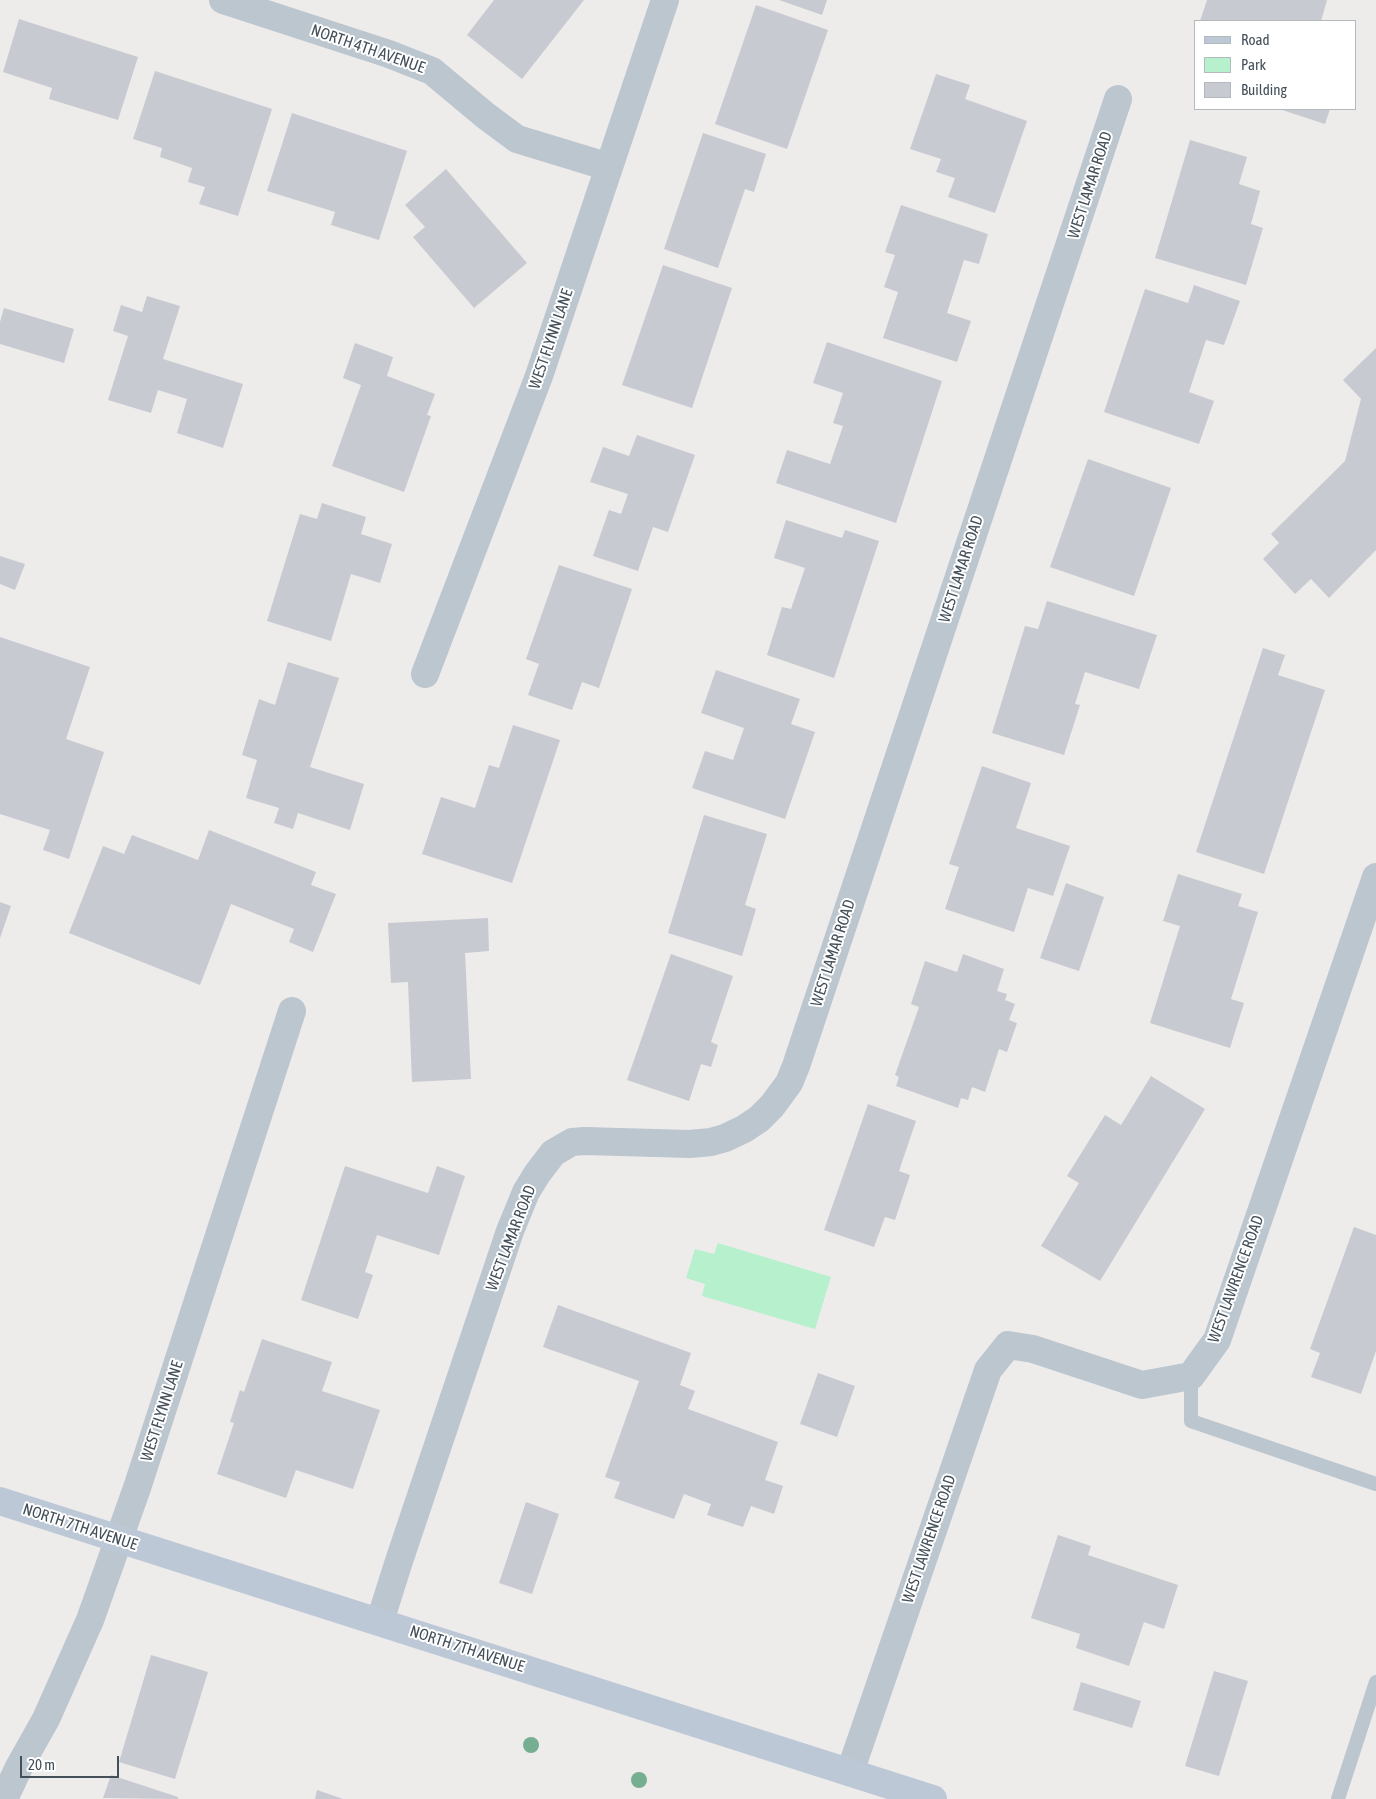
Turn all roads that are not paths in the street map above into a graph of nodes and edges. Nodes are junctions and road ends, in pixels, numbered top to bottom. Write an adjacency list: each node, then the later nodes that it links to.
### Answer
1 (223, 0): 4 (street, NORTH 4TH AVENUE)
2 (664, 0): 4 (street, WEST FLYNN LANE)
3 (1118, 99): 12 (street, WEST LAMAR ROAD)
4 (609, 167): 5 (street, WEST FLYNN LANE)
5 (425, 674)
6 (1376, 877): 8 (street, WEST LAWRENCE ROAD)
7 (292, 1011): 11 (street, WEST FLYNN LANE)
8 (1191, 1376): 9 (lane); 14 (street, WEST LAWRENCE ROAD)
9 (1376, 1484)
10 (0, 1501): 11 (main road, NORTH 7TH AVENUE)
11 (119, 1540): 12 (main road, NORTH 7TH AVENUE); 15 (street, WEST FLYNN LANE)
12 (380, 1622): 14 (main road, NORTH 7TH AVENUE)
13 (1376, 1682): 17 (lane)
14 (850, 1772): 16 (main road, NORTH 7TH AVENUE)
15 (4, 1799)
16 (933, 1799)
17 (1338, 1799)

